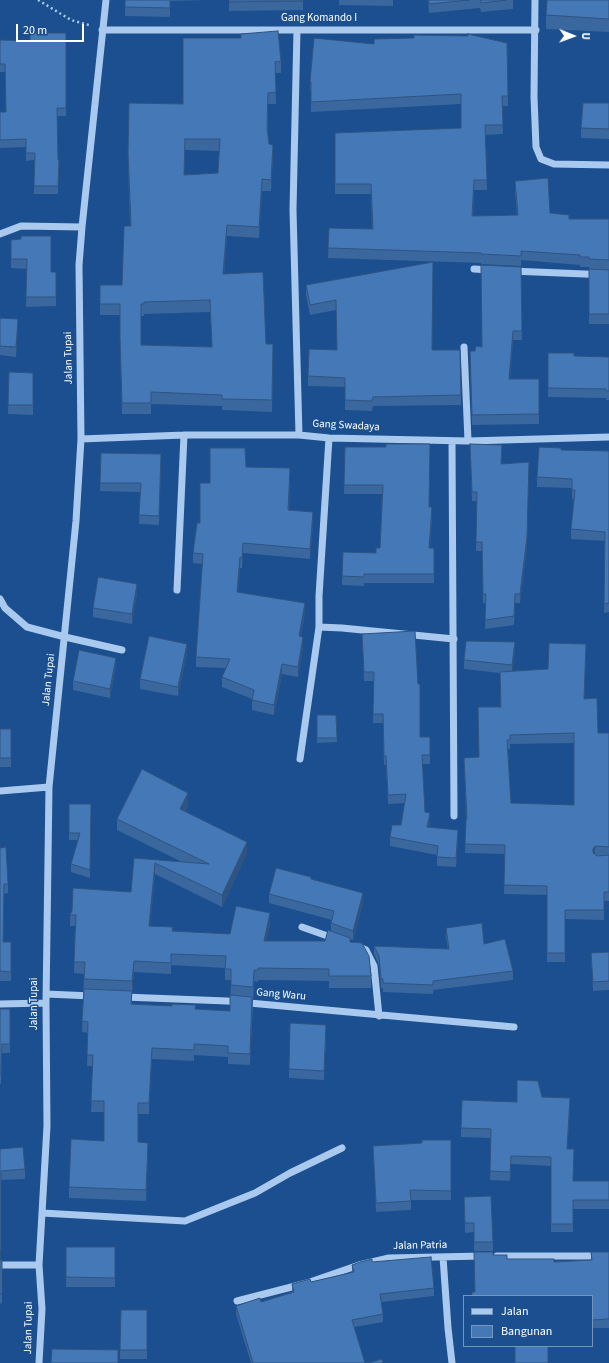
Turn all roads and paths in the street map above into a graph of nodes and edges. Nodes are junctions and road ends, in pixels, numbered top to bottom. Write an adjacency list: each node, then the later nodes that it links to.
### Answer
1 (38, 0): 4 (path)
2 (106, 0): 4 (street, Jalan Tupai)
3 (535, 0): 6 (street)
4 (102, 30): 5 (street, Gang Komando I); 8 (street, Jalan Tupai)
5 (298, 30): 6 (street, Gang Komando I); 16 (street)
6 (536, 30): 7 (street)
7 (609, 165)
8 (82, 227): 9 (street); 19 (street, Jalan Tupai)
9 (0, 234)
10 (474, 269): 11 (street)
11 (498, 270)
12 (506, 270): 13 (street)
13 (609, 275)
14 (464, 346): 21 (street)
15 (184, 435): 16 (street, Gang Swadaya); 19 (street, Gang Swadaya); 22 (street)
16 (299, 435): 18 (street, Gang Swadaya)
17 (609, 437): 21 (street, Gang Swadaya)
18 (329, 438): 20 (street, Gang Swadaya); 24 (street)
19 (81, 439): 25 (street, Jalan Tupai)
20 (452, 441): 21 (street, Gang Swadaya); 26 (street)
21 (468, 441)
22 (177, 590)
23 (0, 599): 25 (street)
24 (319, 627): 26 (street); 28 (street)
25 (65, 638): 27 (street); 29 (street, Jalan Tupai)
26 (454, 639): 31 (street)
27 (122, 650)
28 (300, 759)
29 (49, 787): 30 (street); 33 (street, Jalan Tupai)
30 (0, 791)
31 (454, 816)
32 (302, 928): 38 (street)
33 (46, 994): 34 (street); 36 (street, Jalan Tupai)
34 (101, 996)
35 (117, 997): 38 (street, Gang Waru)
36 (46, 1003): 37 (street); 41 (street, Jalan Tupai)
37 (0, 1004)
38 (379, 1016): 39 (street, Gang Waru)
39 (514, 1027)
40 (342, 1148): 41 (street)
41 (42, 1213): 45 (street, Jalan Tupai)
42 (609, 1256): 43 (street, Jalan Patria)
43 (443, 1257): 46 (street, Jalan Patria); 48 (street)
44 (0, 1265): 45 (street)
45 (39, 1265): 47 (street, Jalan Tupai)
46 (237, 1301)
47 (40, 1363)
48 (452, 1363)

